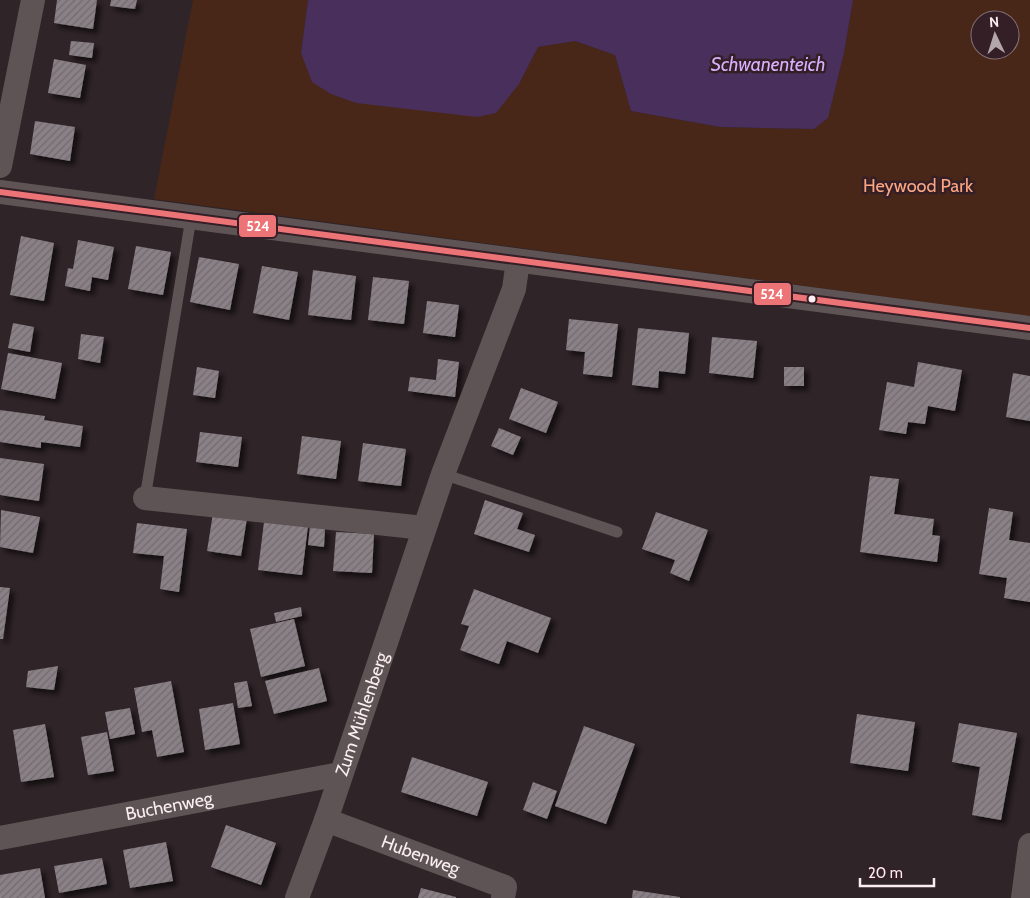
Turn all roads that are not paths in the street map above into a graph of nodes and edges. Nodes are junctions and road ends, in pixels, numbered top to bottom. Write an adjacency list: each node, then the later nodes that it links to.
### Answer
1 (33, 0): 2 (street)
2 (0, 166)
3 (0, 192): 4 (street)
4 (191, 218): 5 (street); 8 (lane)
5 (518, 261): 6 (street); 7 (street, Zum Mühlenberg)
6 (1030, 328)
7 (443, 474): 9 (street, Zum Mühlenberg); 10 (lane)
8 (145, 498): 9 (street)
9 (424, 528): 11 (street, Zum Mühlenberg)
10 (617, 532)
11 (340, 774): 12 (street, Zum Mühlenberg); 13 (street, Buchenweg)
12 (326, 820): 15 (street, Zum Mühlenberg); 16 (street, Hubenweg)
13 (0, 838)
14 (1030, 845): 17 (street)
15 (297, 898)
16 (503, 898)
17 (1023, 898)

